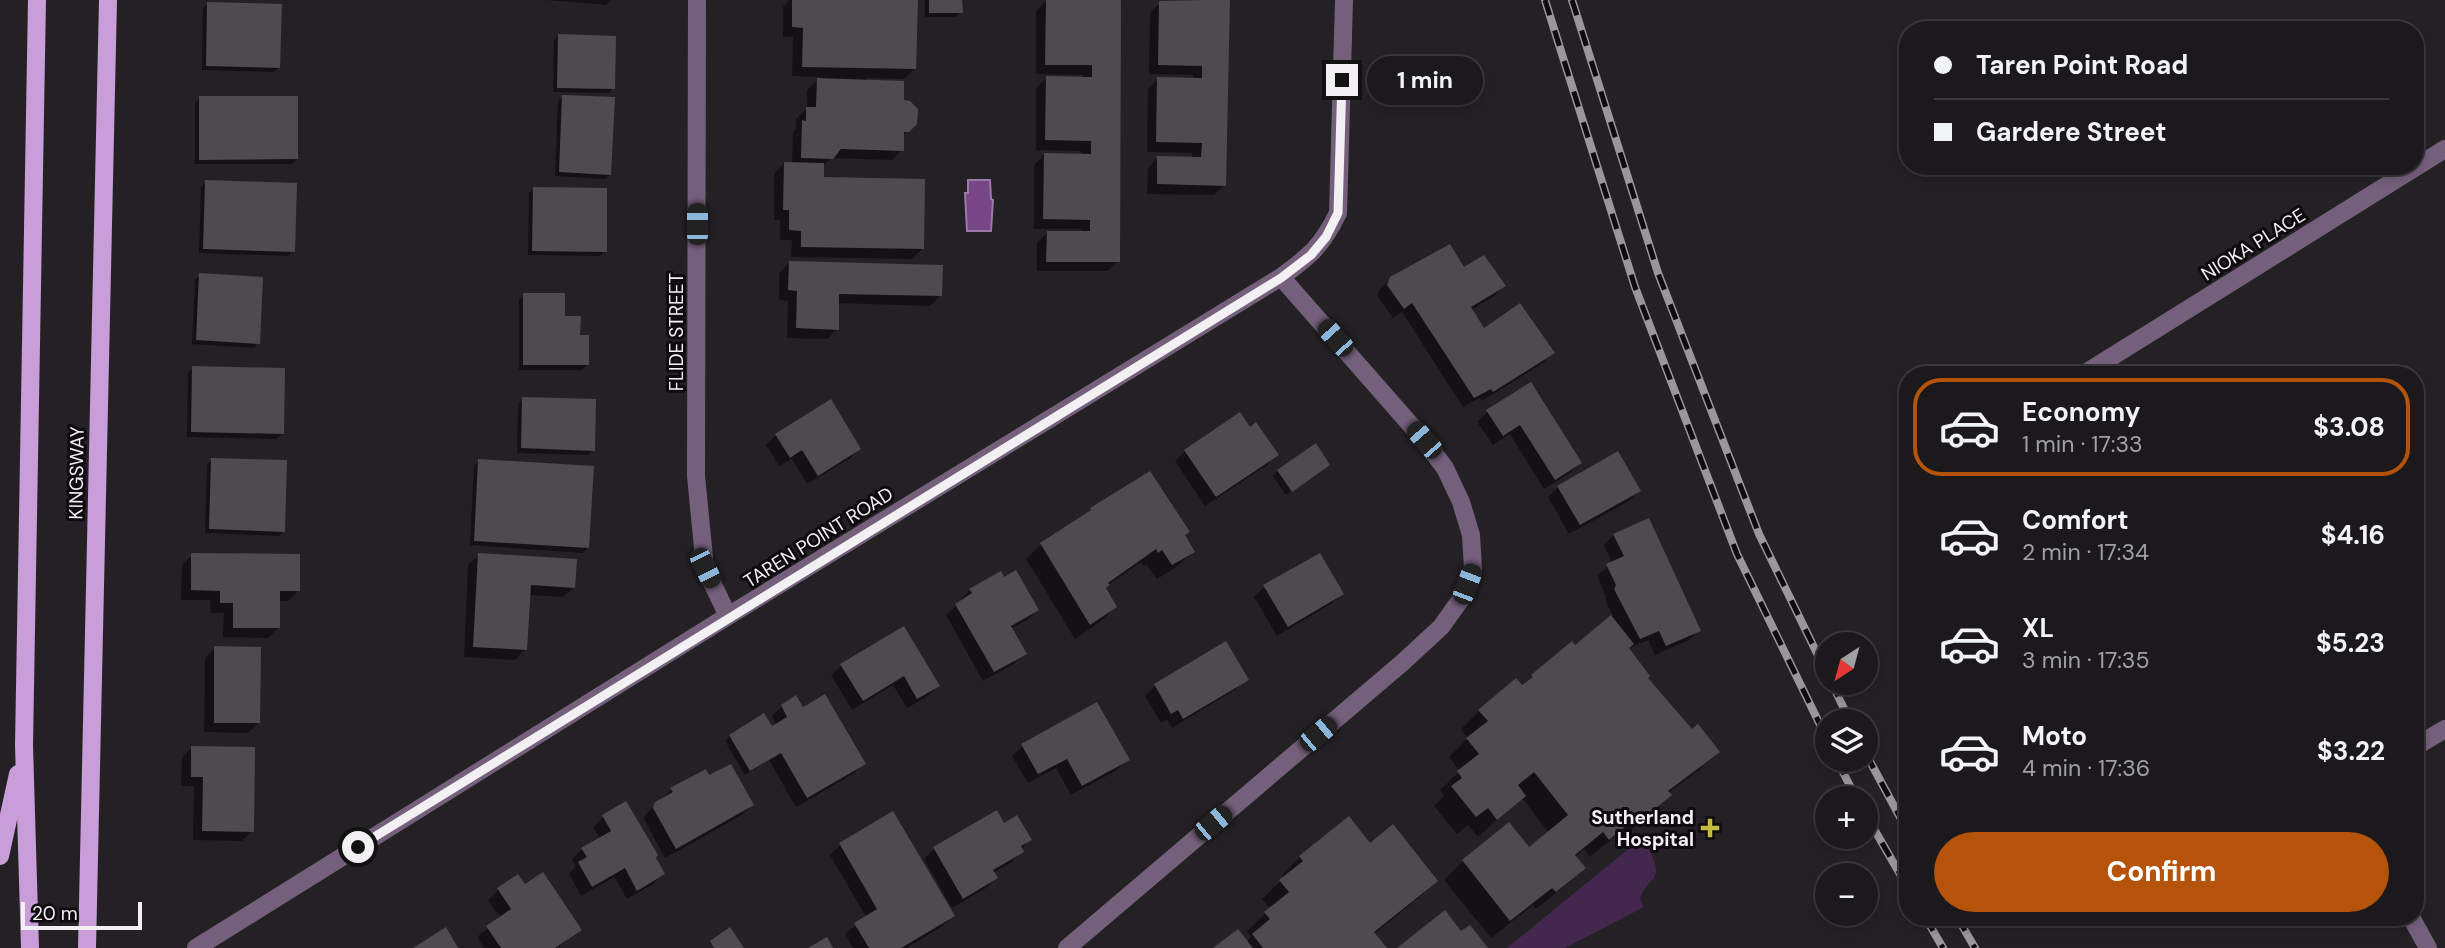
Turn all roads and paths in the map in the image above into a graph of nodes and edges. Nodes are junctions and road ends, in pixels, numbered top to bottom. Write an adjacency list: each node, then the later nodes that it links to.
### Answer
1 (37, 0): 13 (main road)
2 (108, 0): 17 (main road, KINGSWAY)
3 (697, 0): 10 (street, FLIDE STREET)
4 (1343, 0): 8 (street, TAREN POINT ROAD)
5 (2445, 149): 6 (street, NIOKA PLACE)
6 (2424, 162)
7 (2403, 175): 9 (street, NIOKA PLACE)
8 (1281, 278): 10 (street, TAREN POINT ROAD); 19 (street)
9 (2097, 366)
10 (729, 616): 18 (street, TAREN POINT ROAD)
11 (2445, 729): 12 (street)
12 (2424, 742)
13 (24, 745): 14 (main road); 16 (main road)
14 (0, 856)
15 (2416, 926): 20 (street)
16 (30, 948)
17 (87, 948)
18 (196, 948)
19 (1067, 948)
20 (2428, 948)

